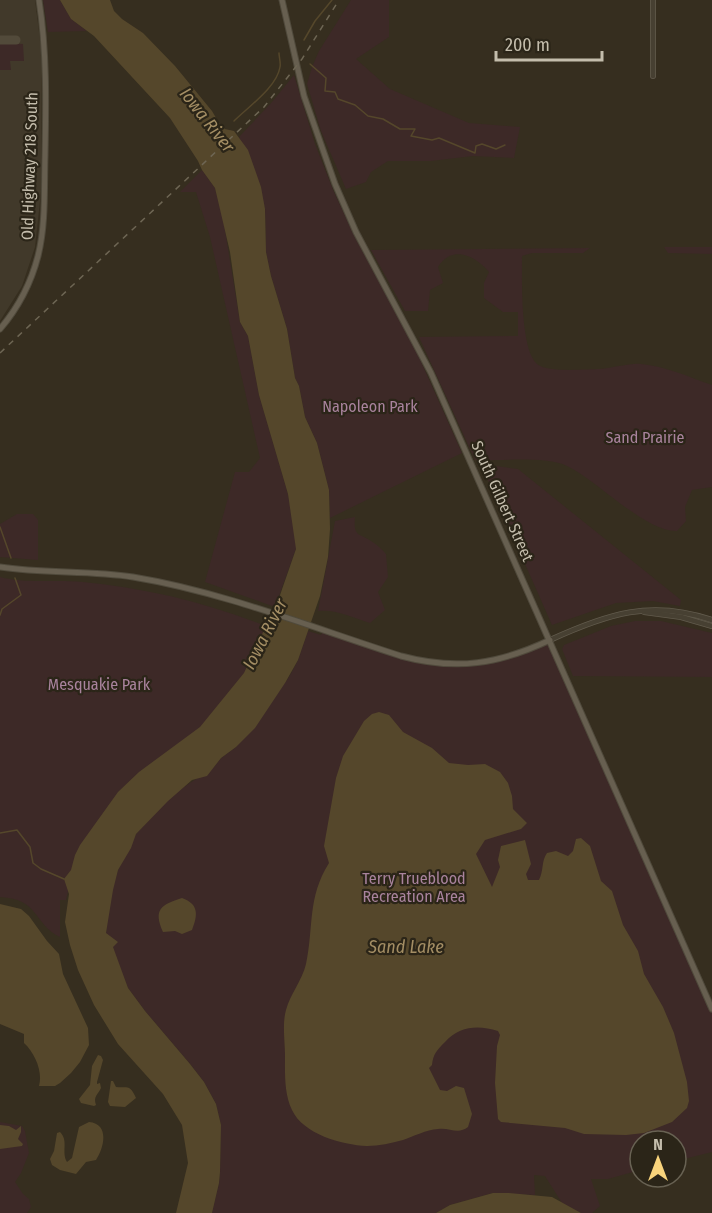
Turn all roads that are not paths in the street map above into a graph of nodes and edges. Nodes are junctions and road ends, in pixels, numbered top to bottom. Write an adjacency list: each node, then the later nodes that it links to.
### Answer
1 (39, 0): 5 (main road, Old Highway 218 South)
2 (282, 0): 10 (main road, South Gilbert Street)
3 (653, 0): 4 (street)
4 (653, 76)
5 (0, 329)
6 (0, 567): 10 (main road)
7 (642, 612): 8 (street); 9 (street); 10 (street)
8 (712, 620)
9 (712, 626)
10 (550, 640): 11 (main road, South Gilbert Street)
11 (712, 1009)

